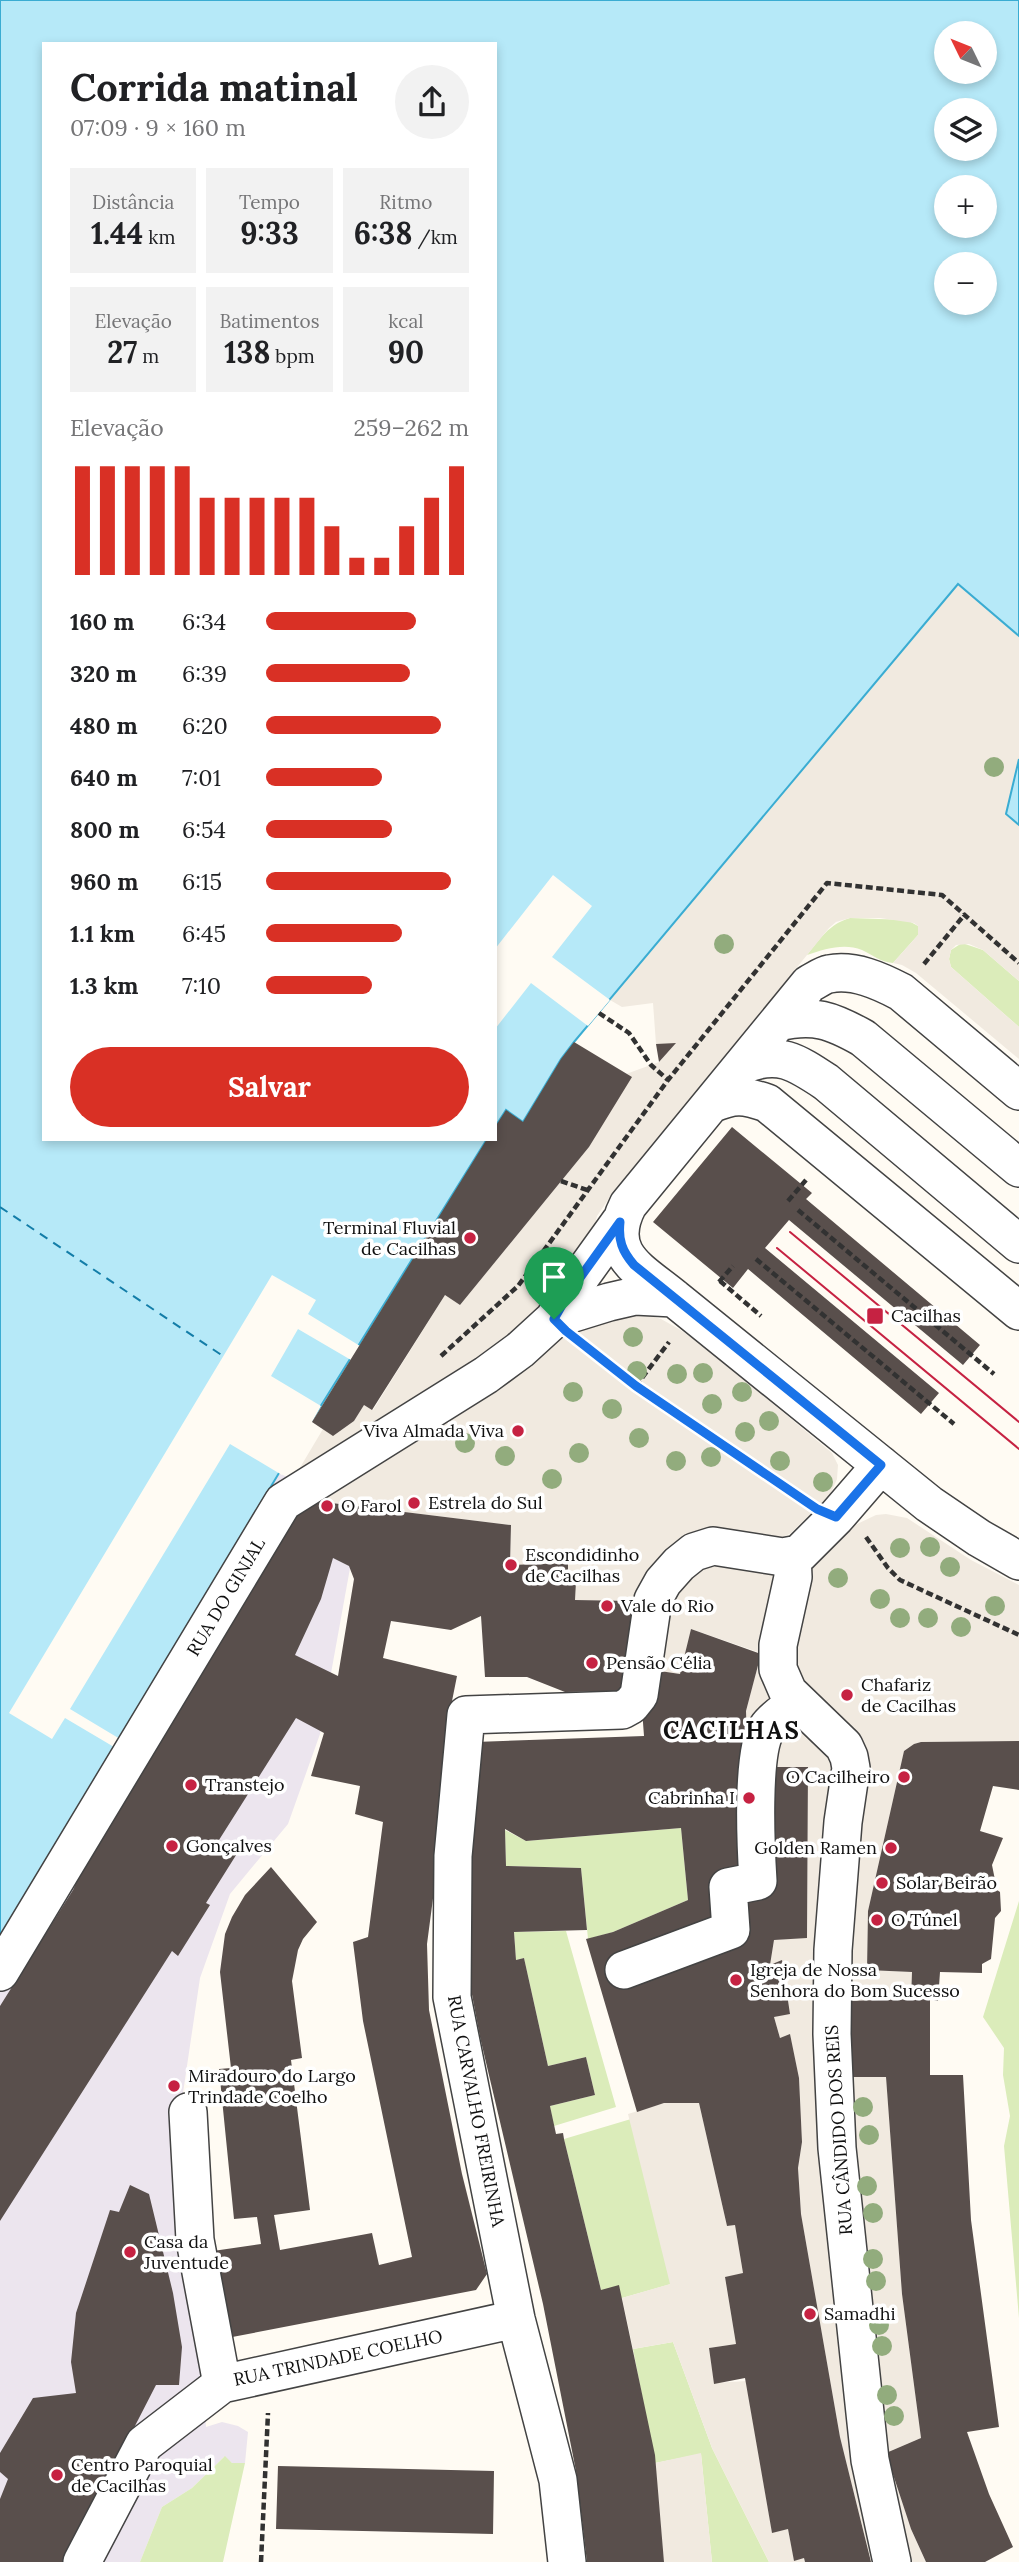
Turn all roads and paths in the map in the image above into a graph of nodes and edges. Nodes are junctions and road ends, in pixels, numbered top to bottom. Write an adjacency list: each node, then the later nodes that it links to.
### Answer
1 (599, 1013): 8 (path)
2 (778, 1022): 3 (street, RUA DO GINJAL); 4 (street, RUA DO GINJAL); 6 (street)
3 (743, 1065): 5 (street, RUA DO GINJAL); 11 (street)
4 (1019, 1091)
5 (711, 1104): 10 (street, RUA DO GINJAL); 15 (street)
6 (1019, 1168)
7 (561, 1181): 8 (path)
8 (588, 1190): 13 (path)
9 (798, 1210): 18 (path)
10 (620, 1222): 14 (street); 16 (street, RUA DO GINJAL)
11 (1019, 1244)
12 (756, 1259): 19 (path)
13 (518, 1286): 16 (path); 17 (path)
14 (674, 1298): 16 (street, RUA DO GINJAL); 20 (street)
15 (1019, 1311)
16 (554, 1319): 21 (path); 27 (street, RUA DO GINJAL)
17 (435, 1361)
18 (994, 1374)
19 (954, 1424)
20 (881, 1465): 21 (street); 23 (street)
21 (836, 1517): 22 (street); 24 (path)
22 (792, 1556): 25 (street, RUA CÂNDIDO DOS REIS); 29 (street, RUA CARVALHO FREIRINHA)
23 (1019, 1561)
24 (1019, 1635)
25 (796, 1702): 26 (street); 35 (street, RUA CÂNDIDO DOS REIS)
26 (624, 1970)
27 (0, 1972)
28 (188, 2112): 30 (street, RUA TRINDADE COELHO)
29 (516, 2319): 30 (street, RUA TRINDADE COELHO); 34 (street, RUA CARVALHO FREIRINHA)
30 (222, 2384): 32 (street)
31 (266, 2442): 33 (path)
32 (82, 2562)
33 (261, 2562)
34 (567, 2562)
35 (892, 2562)

